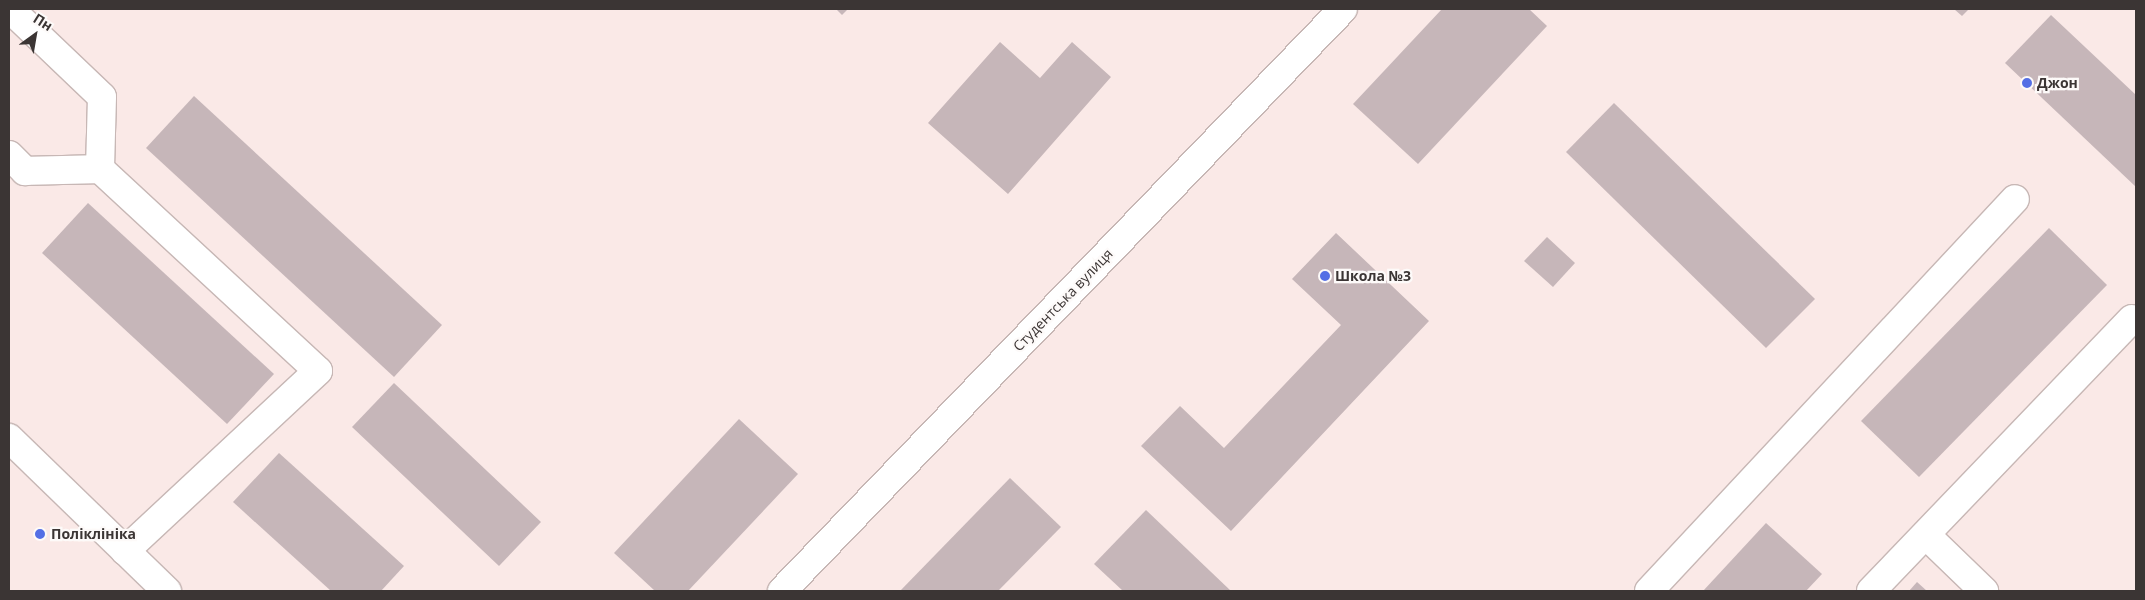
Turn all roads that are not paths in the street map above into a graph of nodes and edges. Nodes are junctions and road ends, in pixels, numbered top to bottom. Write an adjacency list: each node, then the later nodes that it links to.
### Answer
1 (10, 9): 4 (street)
2 (1343, 9): 11 (street, Студентська вулиця)
3 (9, 155): 4 (street)
4 (100, 169): 9 (street)
5 (2015, 199): 12 (street)
6 (2132, 320): 8 (street)
7 (9, 438): 9 (street)
8 (1926, 534): 13 (street); 14 (street)
9 (125, 551): 10 (street)
10 (167, 591)
11 (782, 591)
12 (1649, 591)
13 (1871, 591)
14 (1984, 591)

